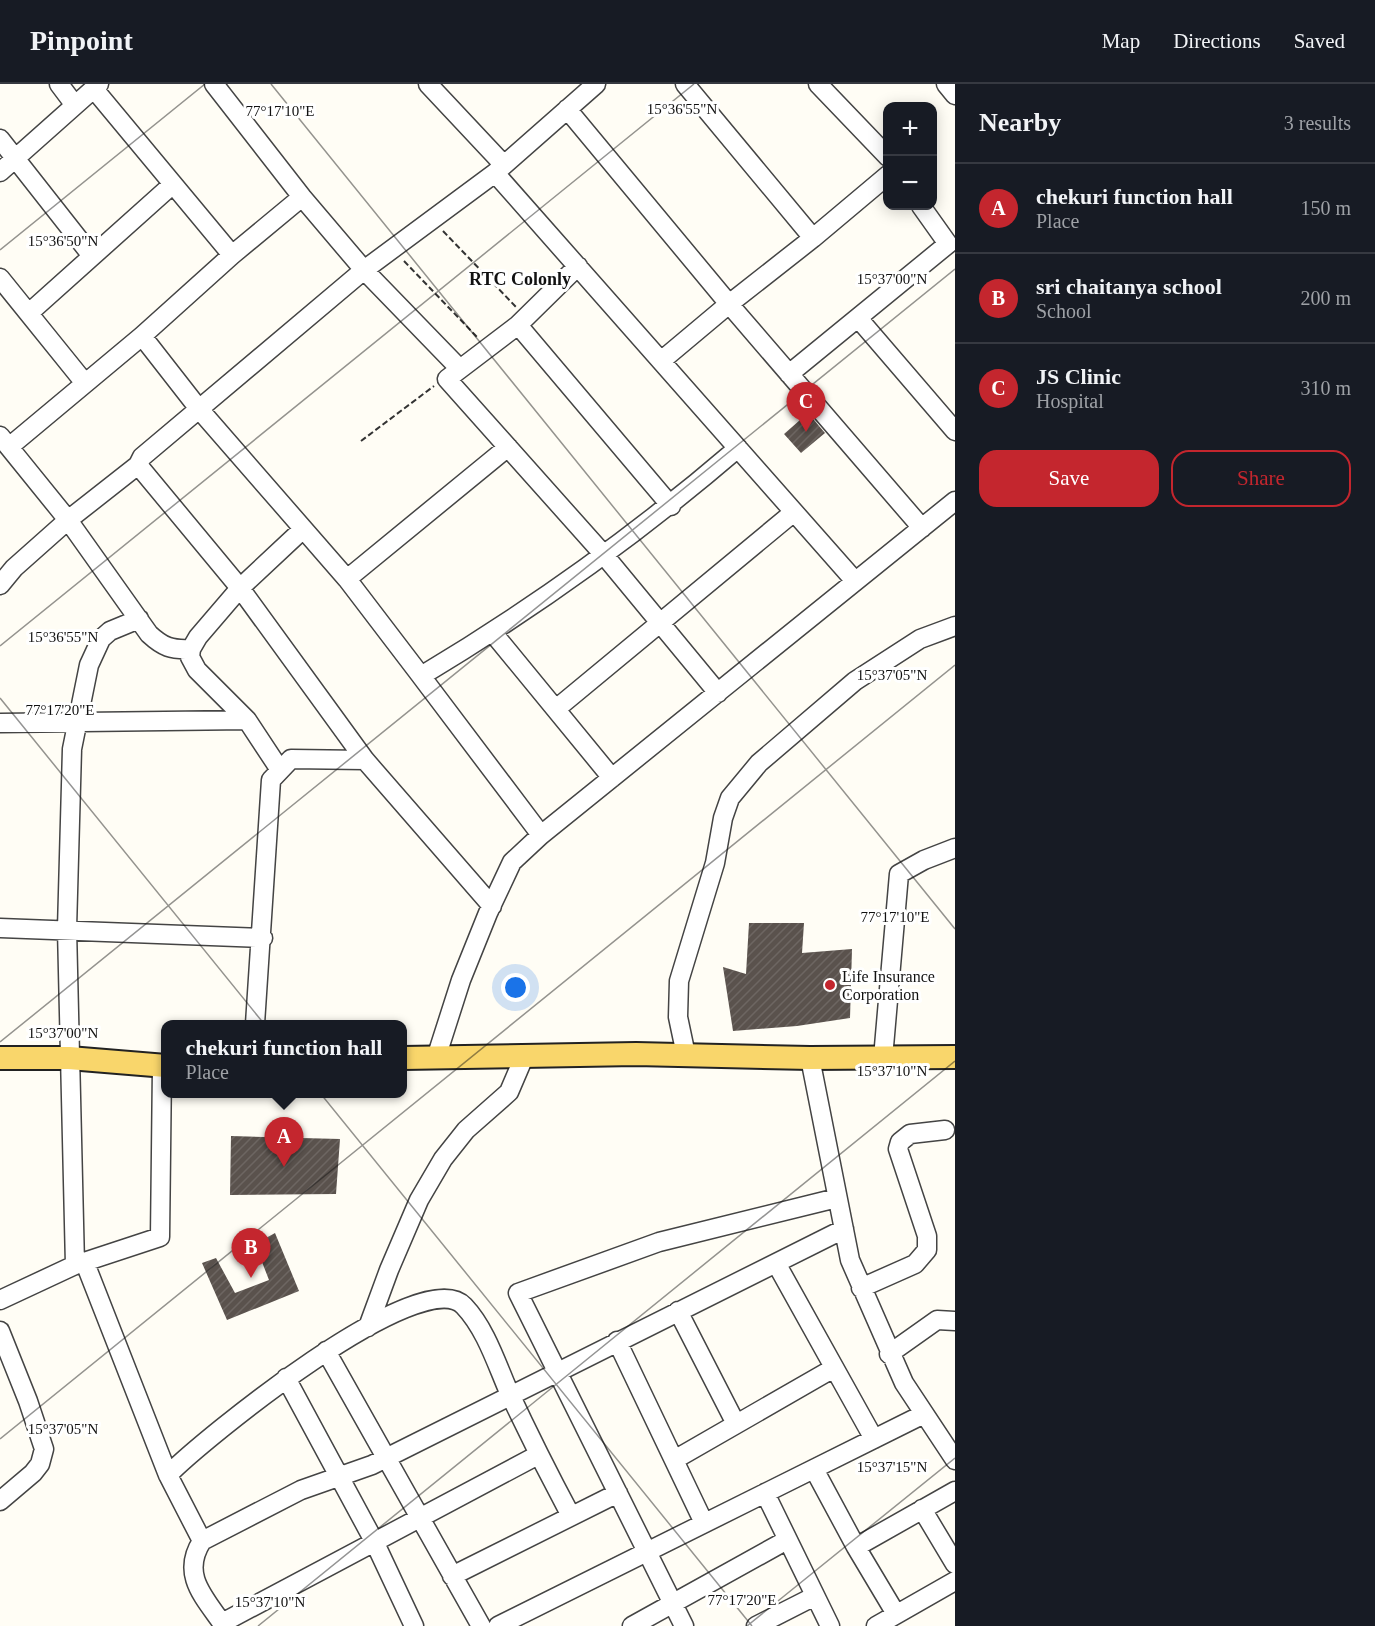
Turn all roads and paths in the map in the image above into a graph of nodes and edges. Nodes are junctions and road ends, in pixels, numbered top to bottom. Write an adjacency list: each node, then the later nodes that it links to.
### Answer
1 (59, 84): 10 (street)
2 (214, 84): 19 (street)
3 (428, 84): 15 (street)
4 (684, 84): 22 (street)
5 (818, 84): 13 (street)
6 (946, 84): 9 (street)
7 (593, 85): 11 (street)
8 (96, 86): 10 (street); 18 (street)
9 (955, 94)
10 (75, 104): 14 (street)
11 (567, 109): 15 (street); 30 (street)
12 (0, 139): 14 (street)
13 (886, 156)
14 (15, 159): 16 (street); 25 (street)
15 (500, 169): 27 (street); 28 (street)
16 (0, 172)
17 (883, 179): 22 (street)
18 (173, 184): 24 (street); 25 (street)
19 (302, 197): 24 (street); 28 (street)
20 (925, 210): 23 (street)
21 (442, 230): 33 (path)
22 (813, 238): 30 (street)
23 (952, 240): 32 (street)
24 (232, 255): 34 (street)
25 (92, 256): 31 (street)
26 (399, 256): 35 (path)
27 (578, 266): 33 (street); 36 (street)
28 (364, 270): 37 (street); 41 (street)
29 (0, 278): 31 (street)
30 (729, 303): 36 (street); 38 (street)
31 (28, 313): 39 (street)
32 (858, 318): 38 (street); 42 (street)
33 (520, 319): 37 (street); 49 (street)
34 (142, 336): 39 (street); 41 (street)
35 (483, 343)
36 (661, 361): 46 (street)
37 (459, 369): 45 (street)
38 (789, 374): 52 (street)
39 (84, 382): 43 (street)
40 (438, 382): 44 (path)
41 (199, 409): 47 (street); 53 (street)
42 (955, 431)
43 (4, 441): 51 (street)
44 (360, 441)
45 (508, 447): 54 (street); 55 (street)
46 (738, 448): 49 (street); 50 (street)
47 (138, 465): 51 (street); 58 (street)
48 (955, 501): 52 (street)
49 (670, 506): 54 (street)
50 (794, 512): 56 (street); 60 (street)
51 (68, 520): 57 (street); 59 (street)
52 (922, 528): 56 (street)
53 (302, 530): 55 (street); 58 (street)
54 (604, 555): 60 (street); 62 (street)
55 (347, 579): 64 (street)
56 (855, 581): 65 (street)
57 (0, 585)
58 (240, 588): 63 (street); 70 (street)
59 (139, 619): 63 (street); 67 (street)
60 (660, 621): 65 (street); 66 (street)
61 (955, 626): 80 (street)
62 (493, 633): 64 (street); 66 (street)
63 (190, 649): 68 (street)
64 (421, 676): 73 (street)
65 (718, 693): 72 (street)
66 (556, 709): 72 (street)
67 (79, 720): 68 (street); 69 (street); 77 (street)
68 (247, 720): 71 (street)
69 (0, 723)
70 (365, 760): 71 (street); 75 (street)
71 (280, 770): 78 (street)
72 (612, 778): 73 (street)
73 (541, 835): 75 (street)
74 (955, 848): 88 (street)
75 (492, 906): 86 (street)
76 (0, 928): 77 (street)
77 (67, 929): 78 (street); 84 (street)
78 (262, 938): 79 (street)
79 (255, 1020)
80 (686, 1055): 81 (main road); 87 (main road)
81 (524, 1056): 86 (main road); 100 (street)
82 (955, 1057): 88 (main road)
83 (0, 1058): 84 (main road)
84 (69, 1058): 89 (main road); 95 (street)
85 (407, 1058): 86 (main road)
86 (436, 1058)
87 (810, 1058): 88 (main road); 92 (street)
88 (883, 1058)
89 (161, 1067)
90 (163, 1098): 95 (street)
91 (945, 1130): 96 (street)
92 (837, 1198): 93 (street); 106 (street)
93 (844, 1229): 94 (street); 96 (street)
94 (776, 1263): 98 (street); 105 (street)
95 (80, 1264): 97 (street); 117 (street)
96 (861, 1288): 104 (street)
97 (0, 1300)
98 (678, 1311): 102 (street); 110 (street)
99 (955, 1321): 104 (street)
100 (368, 1327): 103 (street); 108 (street)
101 (0, 1331): 122 (street)
102 (617, 1341): 106 (street); 114 (street)
103 (326, 1351): 107 (street); 113 (street)
104 (889, 1354): 109 (street)
105 (834, 1368): 110 (street); 111 (street)
106 (558, 1371): 108 (street); 120 (street)
107 (286, 1378): 117 (street); 118 (street)
108 (510, 1395): 112 (street); 113 (street)
109 (924, 1414): 111 (street); 115 (street)
110 (736, 1424): 114 (street)
111 (874, 1439): 116 (street)
112 (538, 1455): 124 (street); 125 (street)
113 (387, 1457): 118 (street); 125 (street)
114 (674, 1460): 126 (street)
115 (955, 1460)
116 (814, 1469): 121 (street); 130 (street)
117 (168, 1475): 128 (street)
118 (341, 1476): 128 (street); 129 (street)
119 (955, 1491): 123 (street)
120 (618, 1493): 124 (street); 131 (street)
121 (765, 1493): 126 (street); 127 (street)
122 (0, 1501)
123 (922, 1509): 130 (street); 132 (street)
124 (571, 1516): 133 (street)
125 (418, 1518): 129 (street); 133 (street)
126 (704, 1523): 131 (street)
127 (787, 1539): 135 (street); 136 (street)
128 (202, 1541): 139 (street)
129 (374, 1541): 139 (street); 140 (street)
130 (856, 1546): 137 (street)
131 (648, 1551): 136 (street); 141 (street)
132 (955, 1564)
133 (452, 1576): 142 (street)
134 (955, 1581): 137 (street)
135 (815, 1596): 138 (street); 145 (street)
136 (674, 1605): 143 (street); 144 (street)
137 (896, 1614): 146 (street)
138 (762, 1624)
139 (223, 1625)
140 (412, 1625)
141 (502, 1625)
142 (481, 1626)
143 (632, 1626)
144 (684, 1626)
145 (830, 1626)
146 (876, 1626)

